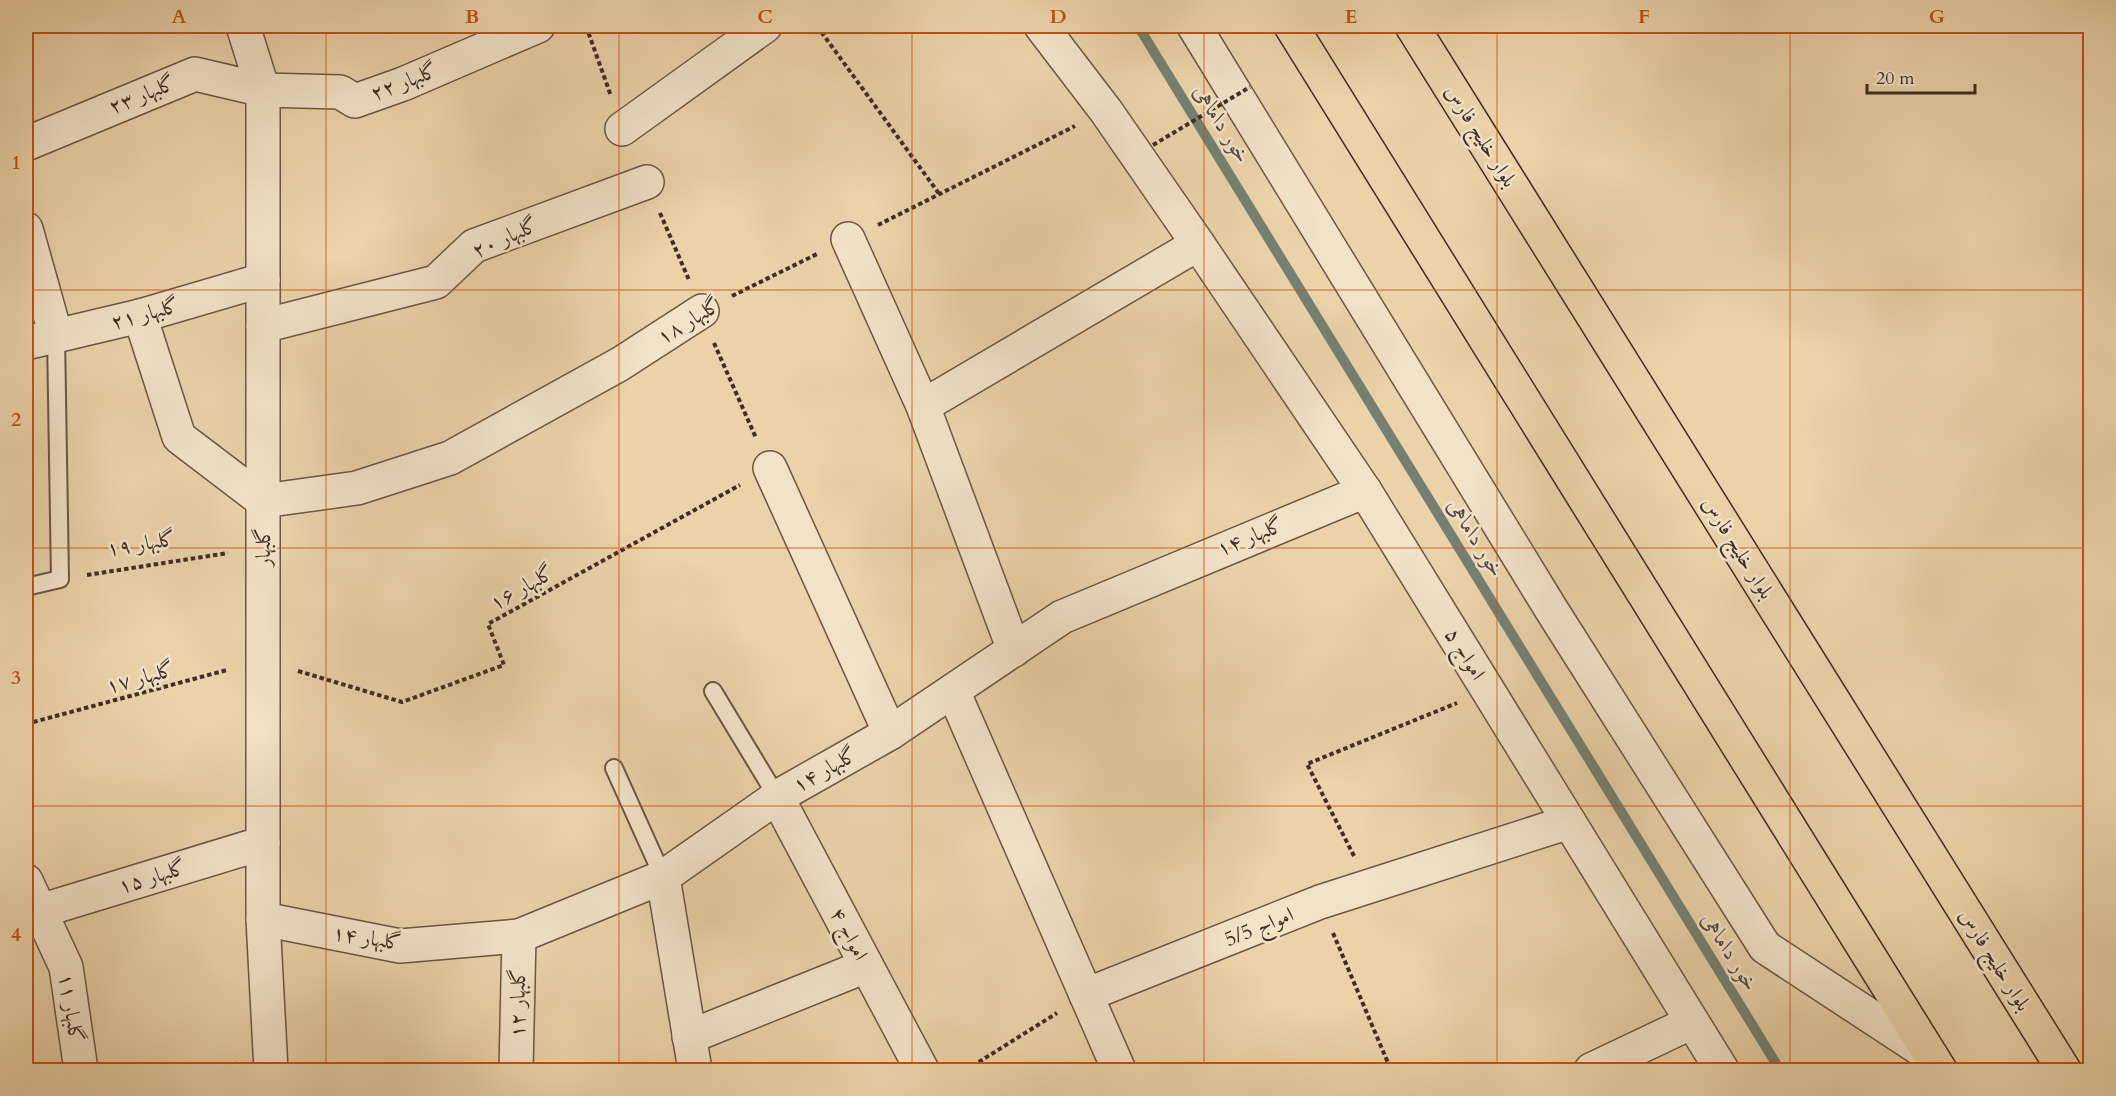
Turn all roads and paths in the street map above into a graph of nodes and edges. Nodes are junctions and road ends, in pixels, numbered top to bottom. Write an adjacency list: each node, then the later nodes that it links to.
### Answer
1 (243, 26): 10 (street, گلبهار)
2 (538, 26): 10 (street, گلبهار ۲۲)
3 (765, 26): 12 (street)
4 (817, 26): 16 (path)
5 (1041, 26): 11 (street, امواج ۵)
6 (1194, 26): 54 (street)
7 (1291, 26): 54 (main road)
8 (1412, 26): 65 (main road, بلوار خلیج فارس)
9 (1250, 87): 14 (path, bridge)
10 (263, 90): 13 (street, گلبهار ۲۳); 20 (street, گلبهار)
11 (1106, 111): 16 (path, گلبهار ۱۸); 19 (street, امواج ۵)
12 (622, 129)
13 (26, 144)
14 (1153, 145)
15 (647, 182): 23 (street, گلبهار ۲۰)
16 (940, 195): 18 (path, گلبهار ۱۸)
17 (26, 229): 24 (street)
18 (848, 239): 21 (path, گلبهار ۱۸); 25 (street)
19 (1198, 244): 25 (street); 27 (street, امواج ۵)
20 (263, 280): 22 (street, گلبهار ۲۱); 23 (street, گلبهار)
21 (702, 310): 26 (path); 28 (street, گلبهار ۱۸)
22 (140, 316): 24 (street, گلبهار ۲۱); 28 (street)
23 (263, 326): 28 (street, گلبهار)
24 (41, 339): 30 (lane)
25 (923, 406): 32 (street)
26 (770, 468): 33 (path, گلبهار ۱۶); 38 (street)
27 (1365, 491): 32 (street, گلبهار ۱۴); 36 (street, امواج ۵)
28 (263, 501): 29 (street, گلبهار)
29 (263, 548): 30 (path, گلبهار ۱۹); 33 (street, گلبهار)
30 (60, 579): 31 (lane)
31 (26, 587)
32 (1014, 650): 35 (street, گلبهار ۱۴)
33 (263, 661): 37 (path, گلبهار ۱۷); 42 (street, گلبهار)
34 (713, 691): 40 (lane)
35 (953, 691): 38 (street, گلبهار ۱۴); 51 (street)
36 (1488, 691): 41 (street, امواج ۵); 45 (path)
37 (26, 724)
38 (890, 733): 40 (street, گلبهار ۱۴)
39 (614, 768): 43 (lane)
40 (777, 797): 43 (street, گلبهار ۱۴); 50 (street, امواج ۴)
41 (1569, 822): 45 (street, امواج 5/5); 52 (street, امواج ۵)
42 (263, 843): 47 (street, گلبهار ۱۵); 48 (street, گلبهار)
43 (663, 877): 49 (street, گلبهار ۱۴); 53 (street)
44 (26, 881): 47 (street, گلبهار ۱۱)
45 (1369, 887): 46 (street, امواج 5/5)
46 (1320, 902): 51 (street, امواج 5/5); 62 (path)
47 (40, 911): 55 (street, گلبهار ۱۱)
48 (263, 919): 49 (street, گلبهار ۱۴); 56 (street, گلبهار)
49 (519, 936): 57 (street, گلبهار ۱۲)
50 (866, 966): 53 (street); 59 (street, امواج ۴)
51 (1086, 995): 60 (path); 61 (street)
52 (1692, 1022): 63 (street); 64 (street, امواج ۵)
53 (689, 1037): 58 (street)
54 (1935, 1063)
55 (81, 1071)
56 (272, 1071)
57 (516, 1071)
58 (695, 1071)
59 (922, 1071)
60 (966, 1071)
61 (1119, 1071)
62 (1391, 1071)
63 (1591, 1071)
64 (1722, 1071)
65 (2064, 1071)

